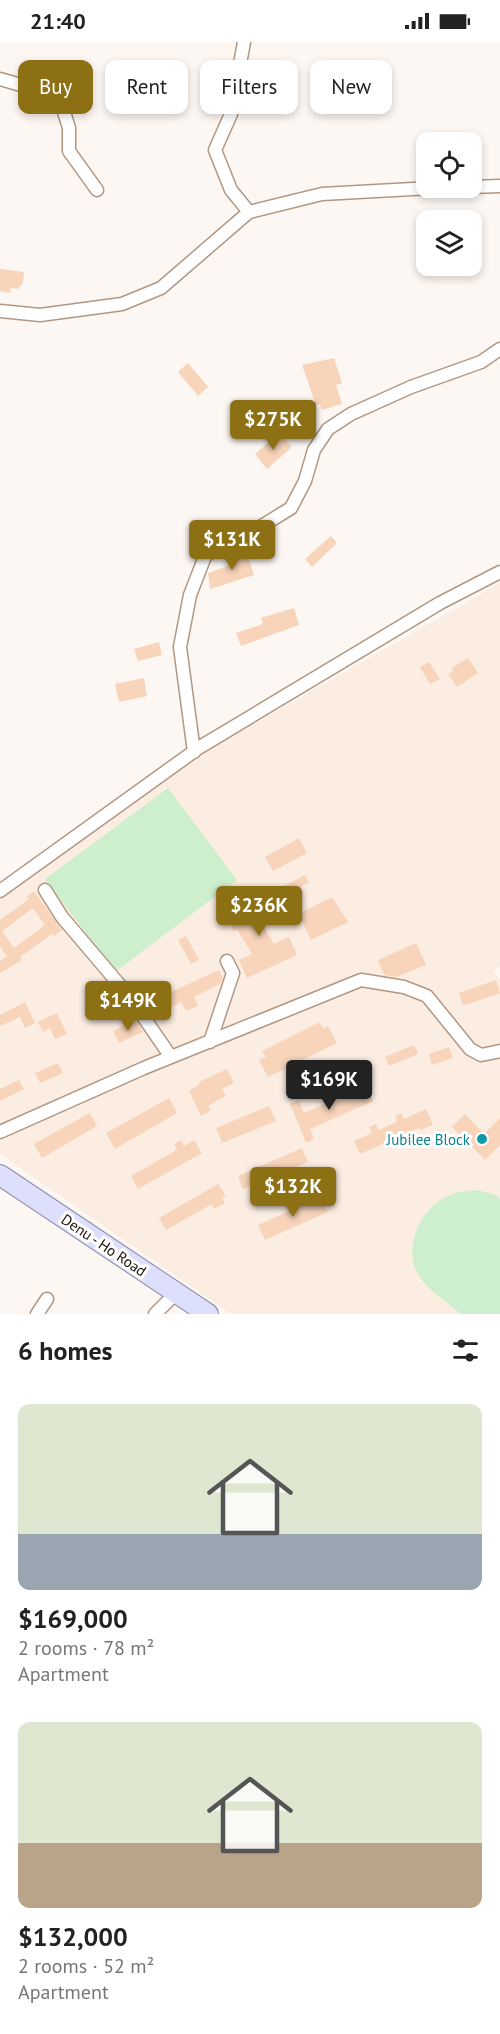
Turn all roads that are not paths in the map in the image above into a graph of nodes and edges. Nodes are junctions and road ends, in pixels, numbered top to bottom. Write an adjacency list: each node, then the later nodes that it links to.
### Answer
1 (244, 42): 7 (street)
2 (0, 79): 6 (street)
3 (500, 186): 4 (street)
4 (482, 187)
5 (416, 189): 7 (street)
6 (97, 190)
7 (249, 212): 8 (street)
8 (0, 310)
9 (500, 349): 11 (street)
10 (500, 572): 11 (street)
11 (194, 752): 12 (street)
12 (0, 891)
13 (45, 891): 17 (street)
14 (227, 961): 15 (street)
15 (210, 1042): 16 (street); 17 (street)
16 (500, 1051)
17 (171, 1057): 18 (street)
18 (0, 1132)
19 (0, 1175): 20 (main road, Denu - Ho Road)
20 (176, 1293): 23 (street); 24 (main road, Denu - Ho Road)
21 (47, 1299): 22 (street)
22 (37, 1314)
23 (155, 1314)
24 (208, 1314)

